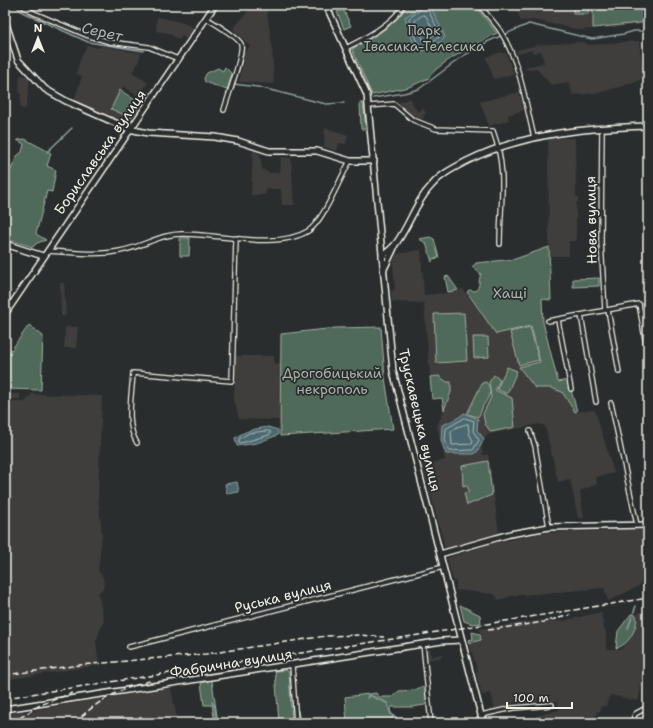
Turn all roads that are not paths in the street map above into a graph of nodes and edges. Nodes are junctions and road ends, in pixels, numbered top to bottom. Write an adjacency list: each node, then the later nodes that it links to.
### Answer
1 (21, 5): 9 (street)
2 (215, 5): 6 (street, Бориславська вулиця)
3 (326, 5): 8 (street, Трускавецька вулиця)
4 (403, 5): 8 (street)
5 (479, 5): 15 (street)
6 (206, 18): 9 (street, Бориславська вулиця); 11 (street)
7 (5, 21): 14 (street)
8 (346, 48): 10 (street, Трускавецька вулиця)
9 (178, 59): 14 (street, Бориславська вулиця)
10 (369, 106): 16 (street); 18 (street, Трускавецька вулиця)
11 (224, 110)
12 (648, 126): 13 (street)
13 (602, 128): 15 (street); 27 (street, Нова вулиця)
14 (129, 129): 17 (street); 24 (street, Бориславська вулиця)
15 (534, 137): 16 (street)
16 (499, 148): 21 (street); 22 (street)
17 (350, 161): 18 (street); 19 (street)
18 (374, 161): 23 (street, Трускавецька вулиця)
19 (236, 238): 24 (street); 38 (street)
20 (5, 244): 24 (street)
21 (500, 244)
22 (395, 245): 23 (street); 25 (street); 26 (street)
23 (381, 248): 25 (street, Трускавецька вулиця)
24 (44, 254): 28 (street, Бориславська вулиця)
25 (382, 257): 26 (street, Трускавецька вулиця)
26 (383, 270): 42 (street, Трускавецька вулиця)
27 (606, 310): 29 (street); 32 (street); 33 (street, Нова вулиця)
28 (5, 314)
29 (581, 315): 30 (street); 35 (street)
30 (558, 320): 31 (street); 34 (street)
31 (548, 321)
32 (648, 356)
33 (619, 372)
34 (571, 389)
35 (596, 402)
36 (611, 403): 39 (street)
37 (530, 431): 41 (street)
38 (137, 443)
39 (637, 525): 40 (street); 41 (street)
40 (648, 525)
41 (549, 527): 42 (street)
42 (440, 554): 43 (street, Трускавецька вулиця)
43 (443, 567): 44 (street, Трускавецька вулиця); 46 (street, Руська вулиця)
44 (462, 640): 45 (street, Фабрична вулиця); 51 (street, Трускавецька вулиця)
45 (423, 644): 47 (street, Фабрична вулиця); 53 (street)
46 (129, 647)
47 (292, 665): 49 (street, Фабрична вулиця); 52 (street)
48 (552, 705): 51 (street)
49 (5, 709)
50 (648, 709): 55 (street)
51 (481, 715): 54 (street, Трускавецька вулиця)
52 (296, 723)
53 (431, 723)
54 (483, 723)
55 (632, 723)

